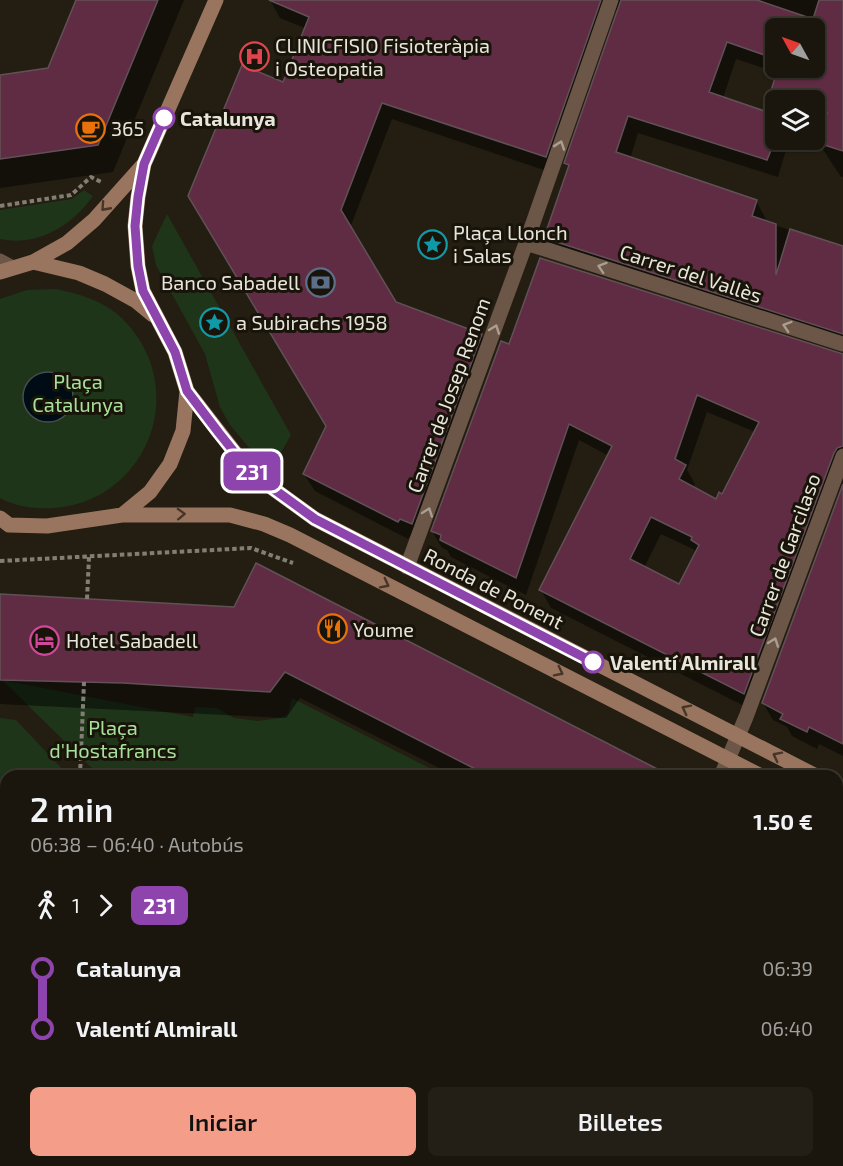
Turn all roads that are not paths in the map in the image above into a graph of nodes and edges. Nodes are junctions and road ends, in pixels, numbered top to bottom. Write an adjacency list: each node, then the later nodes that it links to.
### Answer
1 (216, 0): 3 (main road)
2 (611, 0): 4 (street, Carrer de Josep Renom, one-way to 2)
3 (144, 164): 5 (main road, one-way to 5); 7 (main road)
4 (526, 243): 8 (street, Carrer del Vallès, one-way to 4); 13 (street, Carrer de Josep Renom, one-way to 4)
5 (33, 262): 6 (main road); 7 (main road)
6 (4, 267)
7 (156, 316): 9 (main road)
8 (843, 344)
9 (187, 391): 11 (main road); 13 (main road, Ronda de Ponent)
10 (843, 456): 14 (street, Carrer de Garcilaso, one-way to 10)
11 (122, 515): 12 (main road); 15 (main road, one-way to 15)
12 (3, 523)
13 (407, 567): 14 (main road, Ronda de Ponent, one-way to 13)
14 (738, 736): 15 (street, Carrer de Garcilaso); 18 (main road, Ronda de Ponent, one-way to 14)
15 (729, 759): 16 (street, Carrer de Garcilaso); 17 (main road)
16 (724, 770)
17 (750, 770)
18 (804, 770)

